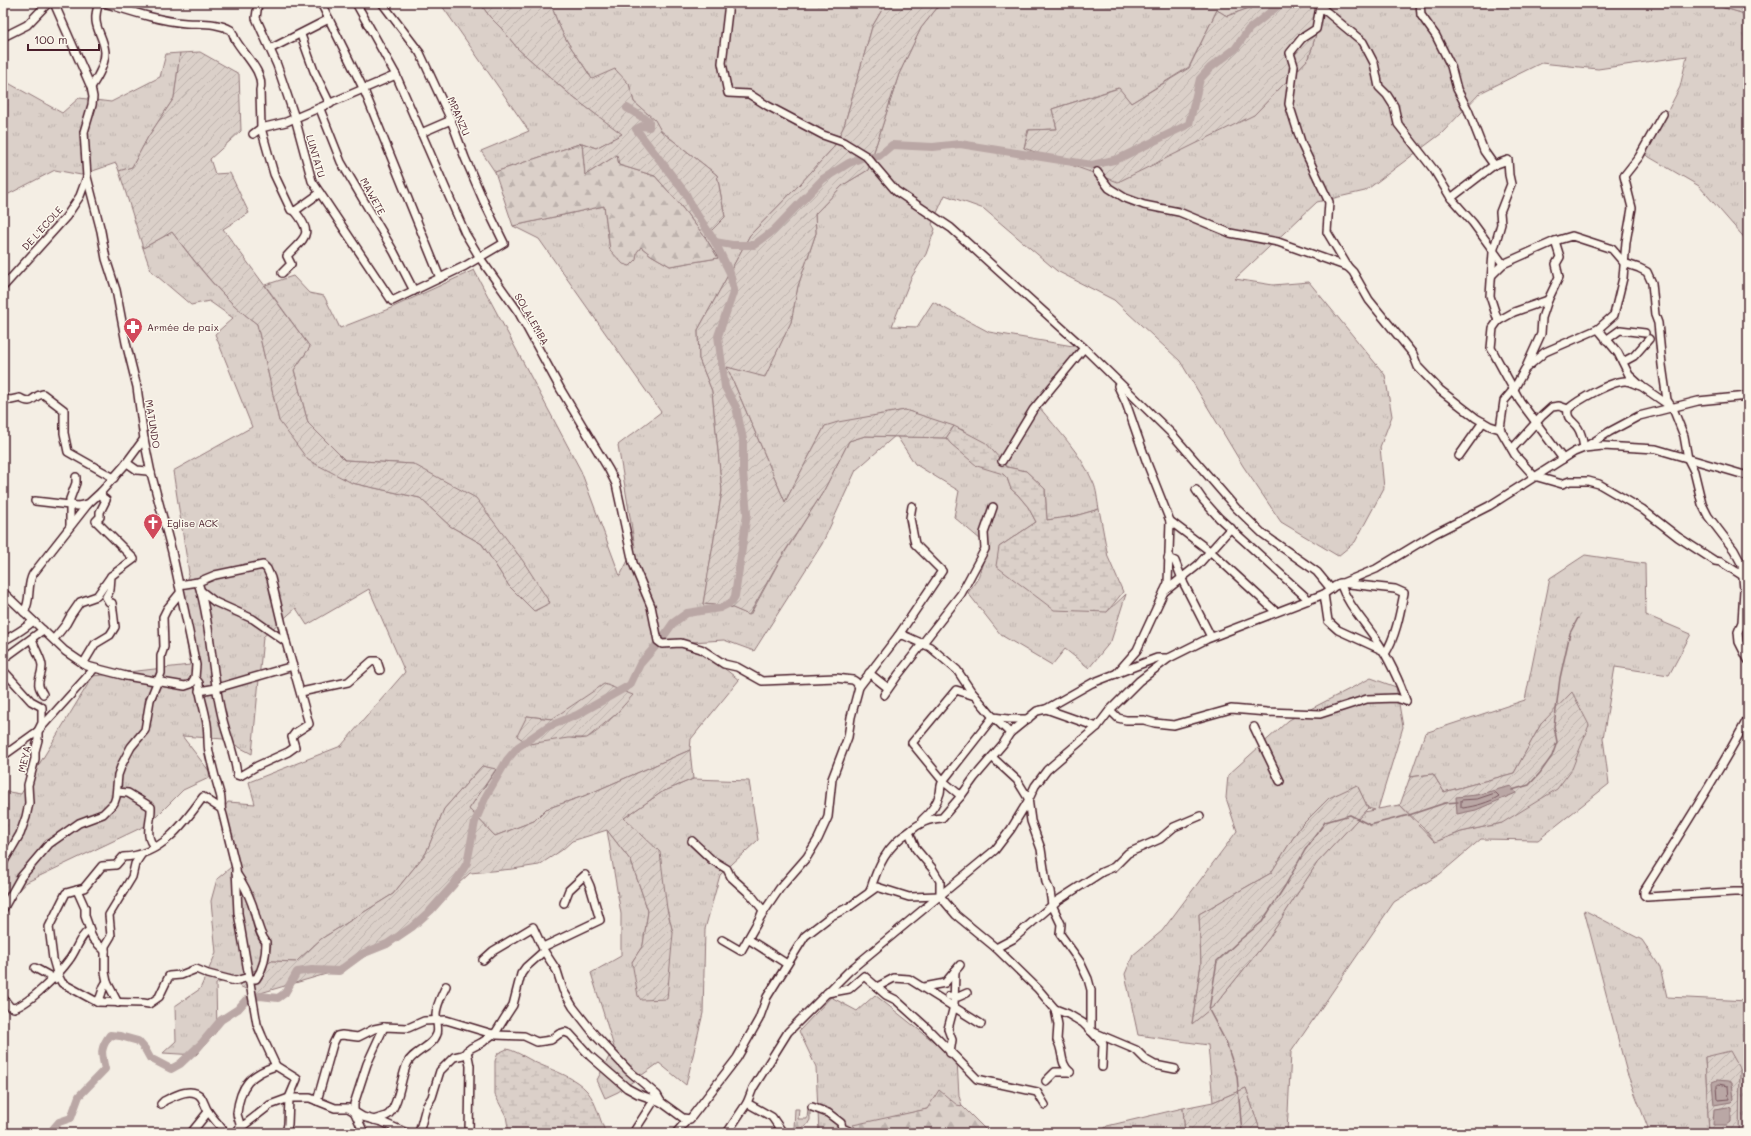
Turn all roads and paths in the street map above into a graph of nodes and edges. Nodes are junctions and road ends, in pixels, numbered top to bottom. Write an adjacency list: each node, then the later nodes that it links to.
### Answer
1 (48, 3): 15 (street)
2 (54, 3): 18 (street)
3 (99, 3): 18 (street)
4 (104, 3): 12 (street)
5 (258, 3): 16 (street, LUNTATU)
6 (321, 3): 13 (street)
7 (356, 3): 17 (street, SOLALEMBA)
8 (382, 3): 24 (street, MPANZU)
9 (729, 3): 51 (street)
10 (1420, 3): 28 (street)
11 (1318, 5): 32 (street); 39 (street)
12 (132, 7): 25 (street)
13 (328, 20): 14 (street); 19 (street)
14 (301, 35): 16 (street); 20 (street)
15 (3, 37)
16 (270, 49): 23 (street, LUNTATU)
17 (396, 75): 19 (street); 26 (street, SOLALEMBA)
18 (91, 87): 30 (street, MATUNDO)
19 (364, 90): 20 (street); 42 (street)
20 (330, 104): 21 (street)
21 (320, 108): 23 (street); 44 (street, MAWETE)
22 (1663, 114): 37 (street)
23 (296, 118): 25 (street); 31 (street, LUNTATU)
24 (451, 120): 26 (street); 36 (street, MPANZU)
25 (261, 128): 27 (street); 33 (street)
26 (421, 133): 36 (street, SOLALEMBA)
27 (253, 134)
28 (1494, 165): 32 (street); 35 (street)
29 (1097, 172): 39 (street)
30 (87, 177): 43 (street, DE L'ECOLE); 64 (street, MATUNDO)
31 (320, 193): 33 (street); 44 (street, LUNTATU)
32 (1451, 198): 35 (street)
33 (295, 211): 40 (street)
34 (1555, 241): 37 (street); 38 (street); 45 (street)
35 (1493, 252): 38 (street); 41 (street)
36 (480, 258): 42 (street); 127 (street, SOLALEMBA)
37 (1624, 263): 47 (street); 59 (street)
38 (1503, 264): 41 (street)
39 (1348, 267): 61 (street)
40 (282, 273)
41 (1492, 275): 46 (street)
42 (440, 278): 44 (street)
43 (3, 287)
44 (414, 291)
45 (1548, 300): 46 (street); 54 (street)
46 (1498, 321): 56 (street)
47 (1598, 329): 50 (street); 54 (street)
48 (1645, 332): 50 (street)
49 (1649, 339): 52 (street)
50 (1606, 340): 52 (street)
51 (1084, 348): 53 (street); 70 (street)
52 (1623, 362): 55 (street)
53 (1103, 368): 84 (street); 95 (street)
54 (1525, 370): 56 (street)
55 (1641, 386): 59 (street); 60 (street)
56 (1514, 389): 62 (street); 63 (street)
57 (1748, 396): 59 (street)
58 (3, 399): 76 (street)
59 (1672, 408): 65 (street); 69 (street)
60 (1568, 409): 62 (street); 65 (street)
61 (1483, 422): 63 (street); 67 (street)
62 (1536, 424): 66 (street); 68 (street)
63 (1500, 428): 66 (street)
64 (144, 439): 71 (street); 72 (street, MATUNDO)
65 (1584, 448): 68 (street); 69 (street)
66 (1512, 449): 73 (street)
67 (1459, 456)
68 (1562, 459): 73 (street)
69 (1688, 459): 74 (street); 90 (street)
70 (1002, 460)
71 (127, 463): 72 (street); 76 (street)
72 (151, 474): 94 (street, MATUNDO)
73 (1534, 476): 90 (street); 93 (street)
74 (1748, 476)
75 (76, 477): 81 (street)
76 (114, 478): 78 (street)
77 (1196, 490): 86 (street)
78 (101, 492): 80 (street); 89 (street)
79 (35, 501): 81 (street)
80 (88, 504): 81 (street); 85 (street)
81 (70, 505): 85 (street)
82 (912, 506): 106 (street)
83 (994, 507): 112 (street)
84 (1170, 521): 87 (street); 88 (street)
85 (70, 526): 102 (street)
86 (1231, 528): 87 (street); 101 (street)
87 (1211, 552): 91 (street); 103 (street)
88 (1168, 558): 91 (street); 98 (street)
89 (111, 576): 109 (street); 117 (street)
90 (1746, 578): 116 (street)
91 (1182, 579): 98 (street); 107 (street)
92 (198, 582): 94 (street); 96 (street); 111 (street)
93 (1340, 583): 95 (street); 113 (street); 113 (street)
94 (178, 585): 99 (street, MATUNDO)
95 (1331, 589): 100 (street)
96 (200, 591): 111 (street); 128 (street)
97 (3, 592): 102 (street)
98 (1164, 592): 123 (street)
99 (180, 593): 124 (street, MATUNDO); 125 (street)
100 (1324, 594): 101 (street); 113 (street)
101 (1309, 600): 103 (street)
102 (24, 612): 104 (street)
103 (1276, 612): 107 (street)
104 (33, 620): 105 (street); 110 (street)
105 (43, 630): 108 (street); 109 (street)
106 (898, 636): 112 (street); 122 (street)
107 (1211, 637): 114 (street)
108 (32, 638): 115 (street); 131 (street)
109 (54, 639): 117 (street)
110 (3, 641)
111 (286, 642): 118 (street)
112 (922, 644): 122 (street); 132 (street)
113 (1383, 652): 134 (street)
114 (1170, 658): 123 (street); 134 (street)
115 (3, 660)
116 (1748, 660)
117 (83, 664): 119 (street)
118 (293, 666): 128 (street); 130 (street)
119 (94, 669): 125 (street); 140 (street)
120 (3, 670): 140 (street, MEYA)
121 (380, 670): 130 (street)
122 (870, 673): 127 (street)
123 (1116, 674): 133 (street)
124 (195, 678): 126 (street); 129 (street, MATUNDO)
125 (158, 682): 126 (street); 146 (street)
126 (188, 686): 129 (street)
127 (859, 687): 167 (street)
128 (217, 688): 129 (street); 130 (street)
129 (198, 690): 147 (street, MATUNDO)
130 (301, 692)
131 (43, 694)
132 (975, 696): 135 (street); 144 (street)
133 (1046, 709): 136 (street); 138 (street)
134 (1110, 710): 138 (street)
135 (993, 717): 136 (street); 141 (street); 144 (street)
136 (1028, 718): 141 (street)
137 (1748, 718): 162 (street)
138 (1097, 727): 150 (street)
139 (1254, 727): 145 (street)
140 (38, 731): 142 (street); 158 (street, MEYA)
141 (1010, 733): 143 (street)
142 (3, 756)
143 (992, 757): 148 (street); 150 (street)
144 (943, 781): 148 (street); 153 (street)
145 (1280, 781)
146 (117, 792): 156 (street); 166 (street)
147 (220, 792): 149 (street); 151 (street, MATUNDO)
148 (962, 796): 153 (street)
149 (203, 797): 151 (street); 156 (street)
150 (1028, 801): 163 (street); 165 (street)
151 (220, 808): 159 (street, MATUNDO)
152 (1200, 816): 165 (street)
153 (917, 824): 154 (street)
154 (909, 832): 161 (street); 163 (street)
155 (692, 841): 167 (street)
156 (155, 847): 157 (street)
157 (141, 855): 160 (street); 173 (street)
158 (3, 863)
159 (236, 873): 180 (street); 180 (street)
160 (77, 890): 168 (street); 178 (street)
161 (870, 891): 163 (street); 175 (street)
162 (1748, 892)
163 (940, 896): 171 (street); 176 (street)
164 (564, 903): 172 (street)
165 (1052, 905): 171 (street); 197 (street)
166 (3, 909)
167 (761, 916): 169 (street)
168 (89, 931): 173 (street); 178 (street)
169 (748, 939): 170 (street); 175 (street)
170 (722, 940)
171 (996, 948): 193 (street)
172 (544, 949): 174 (street); 198 (street); 208 (street)
173 (105, 951): 181 (street)
174 (483, 960)
175 (787, 964): 216 (street)
176 (855, 967): 179 (street); 185 (street)
177 (35, 968): 178 (street)
178 (55, 975): 189 (street); 190 (street)
179 (864, 976): 183 (street); 185 (street)
180 (249, 978): 191 (street); 203 (street)
181 (107, 982): 190 (street); 191 (street)
182 (446, 986): 194 (street)
183 (877, 987): 184 (street); 202 (street)
184 (924, 988): 187 (street); 188 (street)
185 (826, 993): 210 (street)
186 (967, 993): 188 (street)
187 (937, 996): 188 (street); 192 (street)
188 (954, 997): 192 (street)
189 (3, 998)
190 (97, 1002): 191 (street)
191 (118, 1003)
192 (954, 1006): 195 (street); 202 (street)
193 (1055, 1009): 197 (street); 206 (street)
194 (437, 1020): 196 (street); 198 (street); 217 (street)
195 (981, 1024)
196 (384, 1027): 209 (street); 214 (street)
197 (1091, 1031): 204 (street); 205 (street)
198 (493, 1034): 199 (street); 200 (street)
199 (502, 1036): 200 (street); 208 (street)
200 (480, 1044): 201 (street)
201 (467, 1051): 224 (street); 225 (street)
202 (950, 1053): 212 (street)
203 (276, 1066): 207 (street); 218 (street)
204 (1102, 1067)
205 (1175, 1069)
206 (1046, 1081)
207 (289, 1098): 209 (street); 218 (street); 221 (street)
208 (658, 1100): 216 (street); 226 (street)
209 (317, 1101): 214 (street)
210 (747, 1103): 228 (street); 229 (street)
211 (161, 1104): 215 (street)
212 (1045, 1105)
213 (812, 1107): 230 (street)
214 (354, 1111): 217 (street); 222 (street)
215 (208, 1112): 219 (street); 220 (street)
216 (688, 1119): 227 (street)
217 (374, 1120): 223 (street)
218 (237, 1131)
219 (191, 1133)
220 (225, 1133)
221 (286, 1133)
222 (364, 1133)
223 (407, 1133)
224 (419, 1133)
225 (469, 1133)
226 (638, 1133)
227 (676, 1133)
228 (727, 1133)
229 (783, 1133)
230 (854, 1133)

